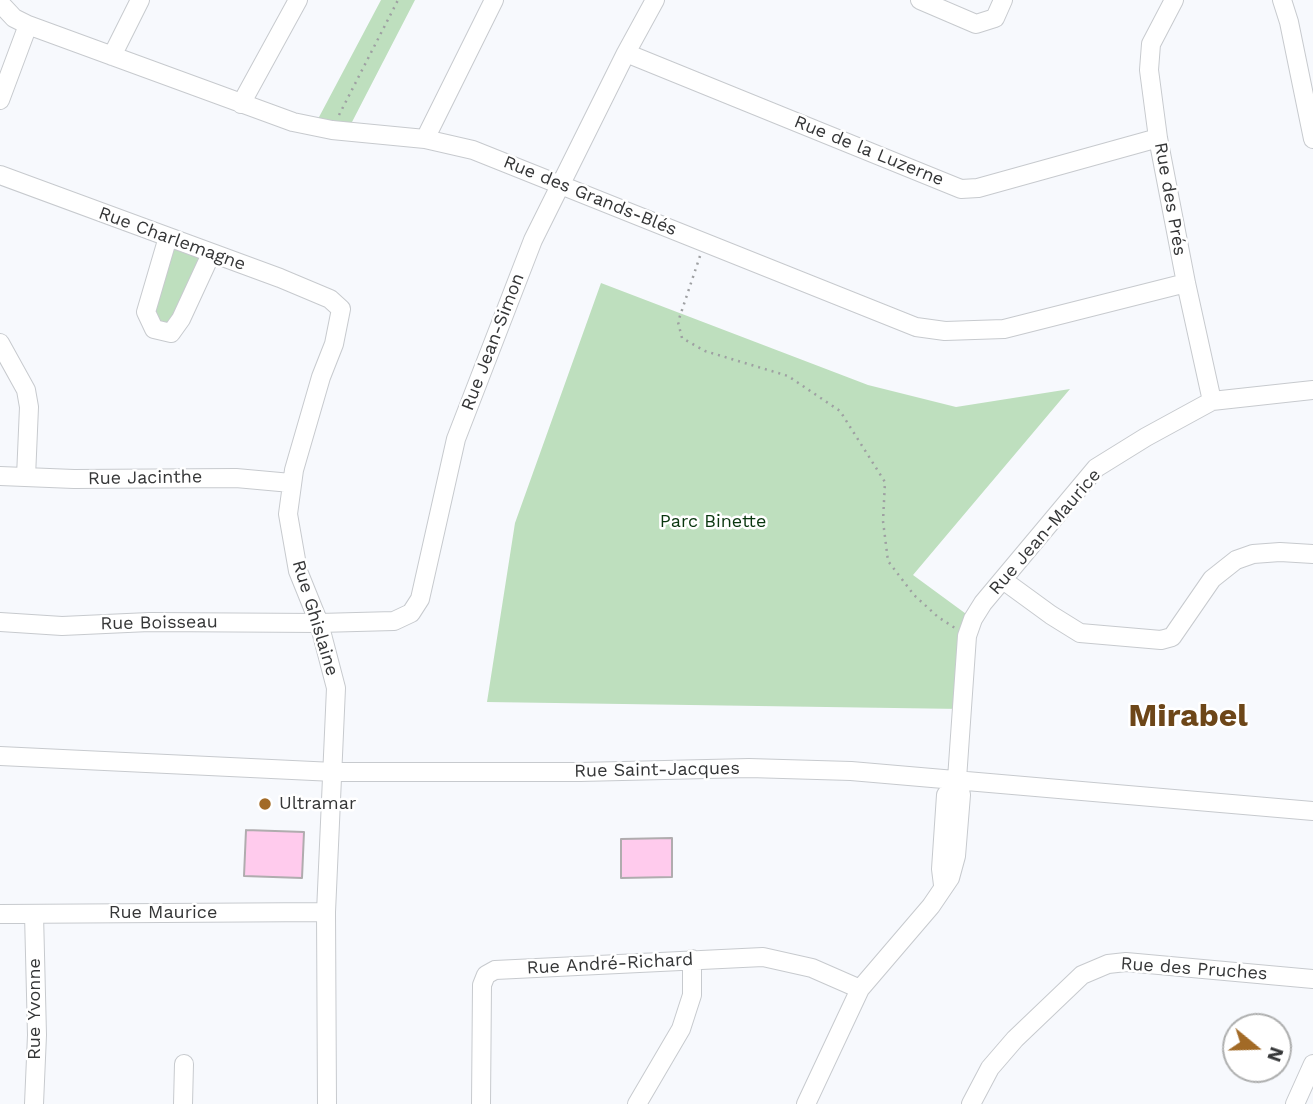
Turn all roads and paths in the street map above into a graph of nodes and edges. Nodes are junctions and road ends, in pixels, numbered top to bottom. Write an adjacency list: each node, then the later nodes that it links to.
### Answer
1 (140, 0): 13 (street)
2 (298, 0): 15 (street)
3 (398, 0): 16 (path)
4 (494, 0): 18 (street)
5 (655, 0): 12 (street, Rue Jean-Simon)
6 (920, 0): 7 (street)
7 (1003, 0)
8 (1174, 0): 17 (street, Rue des Prés)
9 (1282, 0): 19 (street)
10 (0, 3): 11 (street, Rue des Grands-Blés)
11 (27, 25): 13 (street, Rue des Grands-Blés); 14 (street)
12 (626, 52): 17 (street, Rue de la Luzerne); 21 (street, Rue Jean-Simon)
13 (112, 56): 15 (street, Rue des Grands-Blés)
14 (0, 100)
15 (242, 104): 16 (street, Rue des Grands-Blés)
16 (332, 130): 18 (street, Rue des Grands-Blés)
17 (1158, 138): 25 (street, Rue des Prés)
18 (425, 139): 21 (street, Rue des Grands-Blés)
19 (1313, 139)
20 (0, 175): 22 (street, Rue Charlemagne)
21 (561, 184): 23 (street, Rue des Grands-Blés); 36 (street, Rue Jean-Simon)
22 (168, 237): 24 (street, Rue Charlemagne); 24 (street)
23 (704, 242): 25 (street, Rue des Grands-Blés); 37 (path)
24 (211, 254): 26 (street, Rue Charlemagne)
25 (1185, 283): 29 (street, Rue des Prés)
26 (341, 309): 32 (street, Rue Ghislaine)
27 (0, 343): 31 (street)
28 (1313, 390): 29 (street, Rue Jean-Maurice)
29 (1212, 401): 34 (street, Rue Jean-Maurice)
30 (0, 476): 31 (street, Rue Jacinthe)
31 (26, 477): 32 (street, Rue Jacinthe)
32 (291, 483): 36 (street, Rue Ghislaine)
33 (1313, 554): 34 (street)
34 (1003, 580): 37 (street, Rue Jean-Maurice)
35 (0, 622): 36 (street, Rue Boisseau)
36 (319, 623): 39 (street, Rue Ghislaine)
37 (967, 636): 40 (street, Rue Jean-Maurice)
38 (0, 756): 39 (street, Rue Saint-Jacques)
39 (334, 772): 40 (street, Rue Saint-Jacques); 42 (street, Rue Ghislaine)
40 (957, 779): 41 (street, Rue Saint-Jacques); 47 (street, Rue Jean-Maurice)
41 (1313, 811)
42 (326, 912): 44 (street, Rue Maurice); 52 (street, Rue Ghislaine)
43 (0, 914): 44 (street, Rue Maurice)
44 (34, 914): 50 (street, Rue Yvonne)
45 (692, 959): 47 (street, Rue André-Richard); 53 (street, Rue André-Richard); 54 (street)
46 (1313, 978): 56 (street, Rue des Pruches)
47 (860, 989): 55 (street, Rue Jean-Maurice)
48 (184, 1064): 51 (street)
49 (1313, 1064): 57 (street)
50 (34, 1104)
51 (183, 1104)
52 (327, 1104)
53 (481, 1104)
54 (637, 1104)
55 (806, 1104)
56 (971, 1104)
57 (1295, 1104)

